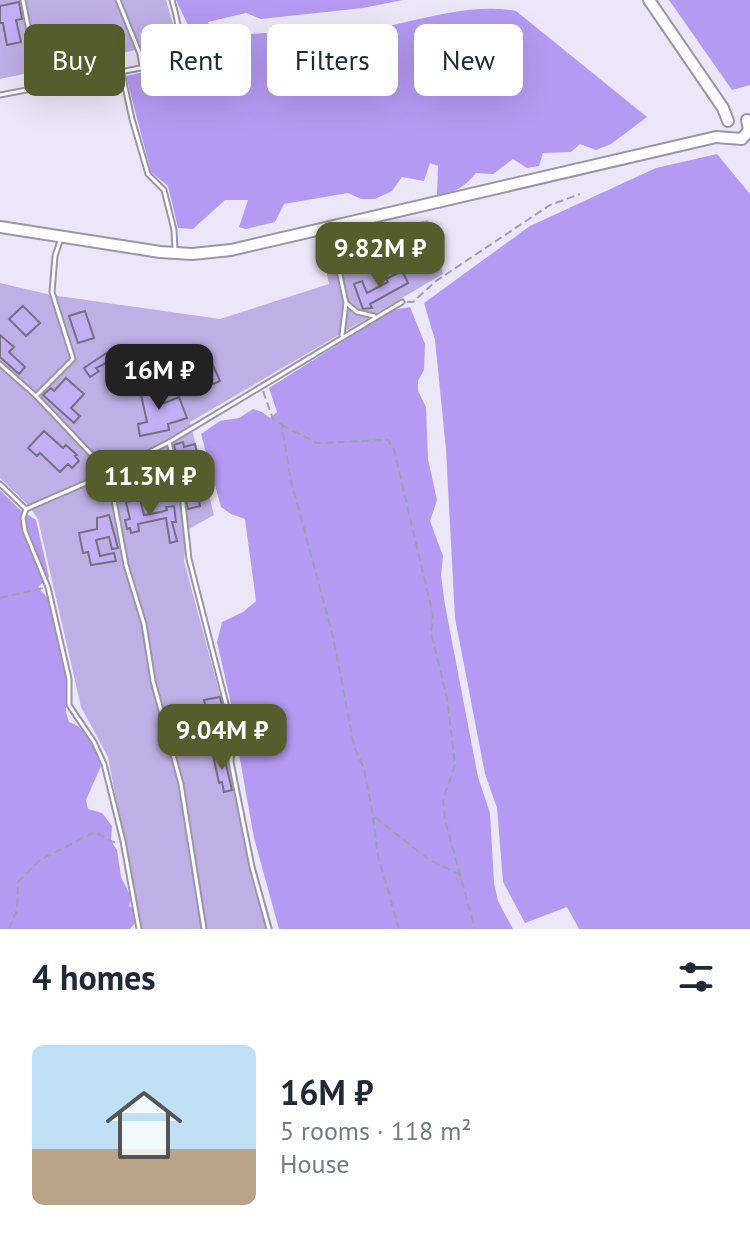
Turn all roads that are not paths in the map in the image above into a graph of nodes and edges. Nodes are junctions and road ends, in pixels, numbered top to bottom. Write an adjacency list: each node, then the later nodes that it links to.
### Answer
1 (23, 0): 5 (lane)
2 (118, 0): 7 (lane)
3 (172, 0): 6 (lane)
4 (649, 0): 11 (street)
5 (28, 24)
6 (178, 24)
7 (141, 60)
8 (125, 85): 15 (lane)
9 (24, 91): 10 (lane)
10 (0, 95)
11 (742, 129): 12 (street)
12 (330, 226): 15 (street); 17 (lane)
13 (0, 227): 14 (street)
14 (61, 237): 15 (street); 21 (lane)
15 (175, 253)
16 (402, 302): 18 (lane)
17 (346, 303): 18 (lane); 19 (lane)
18 (374, 316): 19 (lane)
19 (342, 335): 22 (lane)
20 (0, 364): 21 (lane)
21 (36, 396): 23 (lane)
22 (169, 442): 23 (lane); 28 (lane)
23 (109, 473): 25 (lane); 27 (lane)
24 (0, 484): 25 (lane)
25 (26, 509): 26 (lane)
26 (139, 929)
27 (204, 929)
28 (269, 929)

